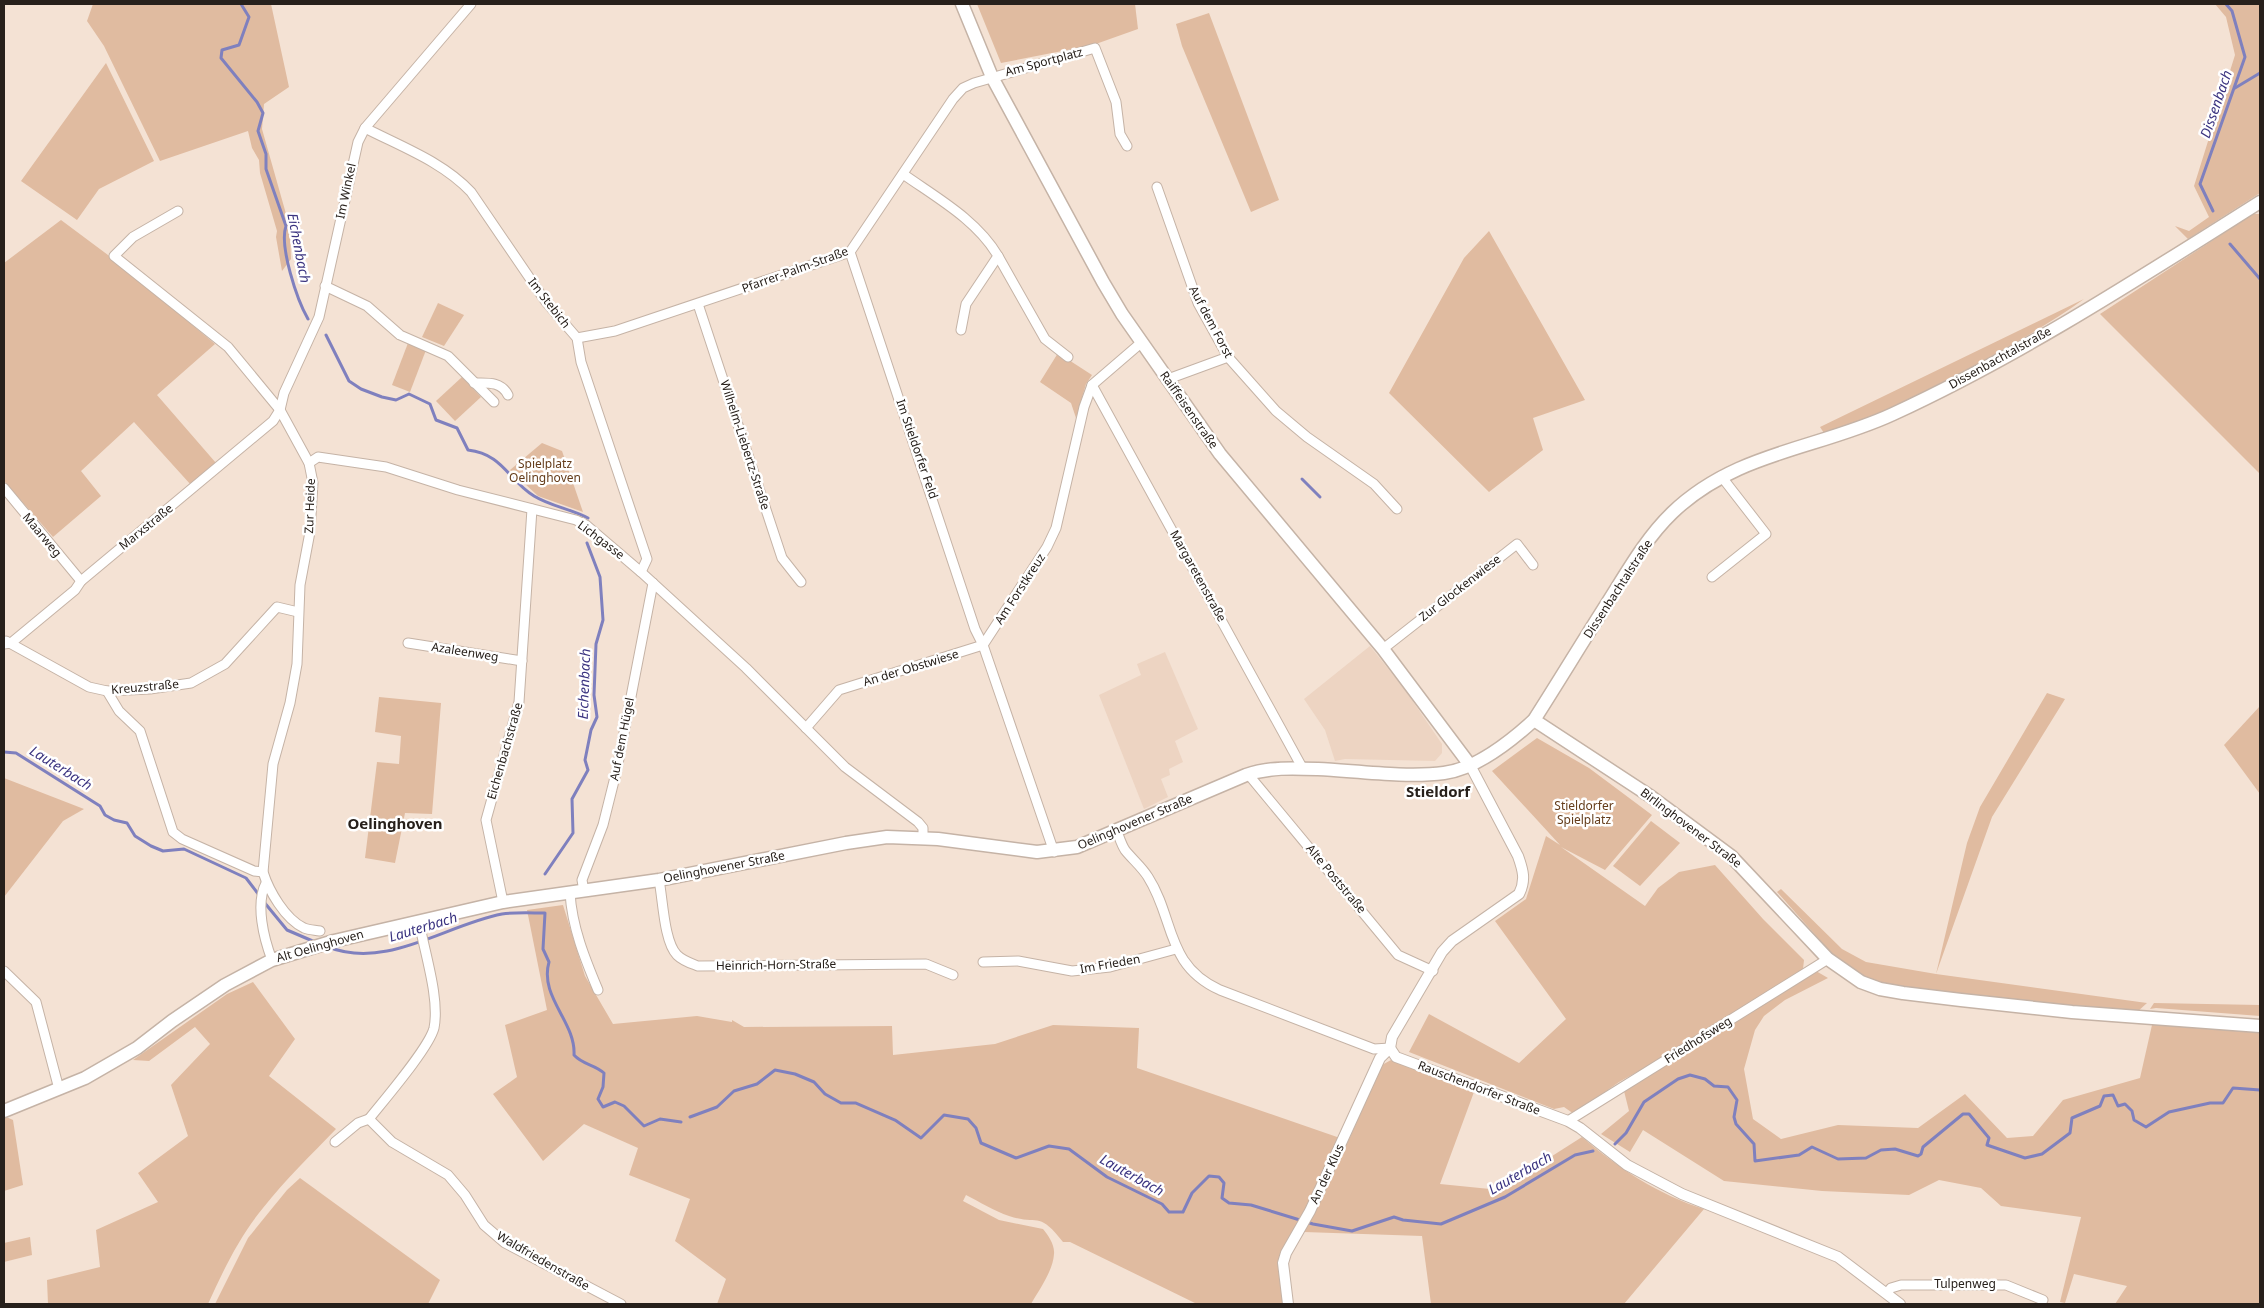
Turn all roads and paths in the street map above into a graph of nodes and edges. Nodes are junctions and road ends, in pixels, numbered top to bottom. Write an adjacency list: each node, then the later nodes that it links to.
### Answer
1 (471, 4): 4 (street, Im Winkel)
2 (962, 4): 3 (main road, Raiffeisenstraße)
3 (992, 77): 5 (street, Am Sportplatz); 6 (street, Pfarrer-Palm-Straße); 16 (main road, Raiffeisenstraße)
4 (365, 128): 12 (street, Im Winkel); 15 (street, Im Stebich)
5 (1128, 146)
6 (903, 174): 10 (street, Pfarrer-Palm-Straße); 11 (street)
7 (1157, 187): 18 (street, Auf dem Forst)
8 (2260, 202): 26 (main road, Dissenbachtalstraße)
9 (178, 211): 24 (street, Zur Heide)
10 (850, 252): 13 (street, Pfarrer-Palm-Straße); 39 (street, Im Stieldorfer Feld)
11 (998, 256): 14 (street); 17 (street)
12 (325, 286): 20 (street); 24 (street, Im Winkel)
13 (698, 304): 15 (street, Pfarrer-Palm-Straße); 34 (street, Wilhelm-Liebertz-Straße)
14 (961, 330)
15 (577, 338): 31 (street, Im Stebich)
16 (1142, 342): 19 (main road, Raiffeisenstraße); 21 (street, Am Forstkreuz)
17 (1068, 357)
18 (1228, 357): 19 (street); 29 (street, Auf dem Forst)
19 (1168, 378): 40 (main road, Raiffeisenstraße)
20 (474, 383): 22 (street); 23 (street)
21 (1092, 385): 39 (street, Am Forstkreuz); 46 (street, Margaretenstraße)
22 (508, 395)
23 (494, 402)
24 (280, 410): 25 (street, Zur Heide); 33 (street, Marxstraße)
25 (309, 463): 28 (street, Lichgasse); 36 (street, Zur Heide)
26 (1721, 476): 32 (street); 43 (main road, Dissenbachtalstraße)
27 (4, 488): 33 (street, Maarweg)
28 (532, 509): 31 (street, Lichgasse); 41 (street, Eichenbachstraße)
29 (1396, 509)
30 (1533, 565): 40 (street, Zur Glockenwiese)
31 (641, 572): 35 (street, Lichgasse)
32 (1712, 577)
33 (81, 581): 37 (street, Marxstraße)
34 (801, 582)
35 (652, 583): 44 (street, Lichgasse); 54 (street, Auf dem Hügel)
36 (298, 612): 42 (street, Kreuzstraße); 51 (street, Zur Heide)
37 (6, 643): 42 (street, Kreuzstraße)
38 (408, 643): 41 (street, Azaleenweg)
39 (983, 645): 44 (street, An der Obstwiese); 50 (street)
40 (1383, 649): 45 (main road, Raiffeisenstraße)
41 (522, 661): 56 (street, Eichenbachstraße)
42 (107, 691): 51 (street)
43 (1534, 720): 45 (main road, Oelinghovener Straße); 60 (main road, Birlinghovener Straße)
44 (806, 728): 49 (street, Lichgasse)
45 (1470, 765): 46 (main road, Oelinghovener Straße); 64 (street, An der Klus)
46 (1303, 769): 47 (main road, Oelinghovener Straße)
47 (1248, 774): 48 (main road, Oelinghovener Straße); 64 (street, Alte Poststraße)
48 (1116, 829): 50 (main road, Oelinghovener Straße); 59 (street)
49 (923, 838): 50 (main road, Oelinghovener Straße); 52 (main road, Oelinghovener Straße)
50 (1054, 852)
51 (263, 872): 53 (street, Zur Heide)
52 (659, 880): 54 (main road, Oelinghovener Straße); 65 (street, Heinrich-Horn-Straße)
53 (264, 887): 58 (street, Zur Heide); 61 (street, Zur Heide)
54 (584, 891): 55 (main road, Oelinghovener Straße)
55 (570, 893): 56 (main road, Alt Oelinghoven); 66 (street)
56 (503, 902): 57 (main road, Alt Oelinghoven)
57 (420, 926): 61 (main road, Alt Oelinghoven); 71 (street)
58 (320, 931)
59 (1176, 949): 62 (street, Im Frieden); 68 (street)
60 (1828, 959): 67 (main road, Birlinghovener Straße); 72 (street, Friedhofsweg)
61 (272, 960): 69 (main road, Alt Oelinghoven)
62 (984, 962)
63 (4, 971): 69 (street)
64 (1433, 971): 68 (street, An der Klus)
65 (953, 975)
66 (598, 990)
67 (2260, 1026)
68 (1390, 1048): 72 (street, Rauschendorfer Straße); 77 (street, An der Klus)
69 (59, 1089): 70 (main road, Alt Oelinghoven)
70 (4, 1111)
71 (369, 1119): 73 (street); 76 (street, Waldfriedenstraße)
72 (1568, 1121): 74 (street, Rauschendorfer Straße)
73 (334, 1142)
74 (1887, 1293): 75 (street, Tulpenweg); 78 (street, Rauschendorfer Straße)
75 (2043, 1300)
76 (622, 1304)
77 (1288, 1304)
78 (1900, 1304)

